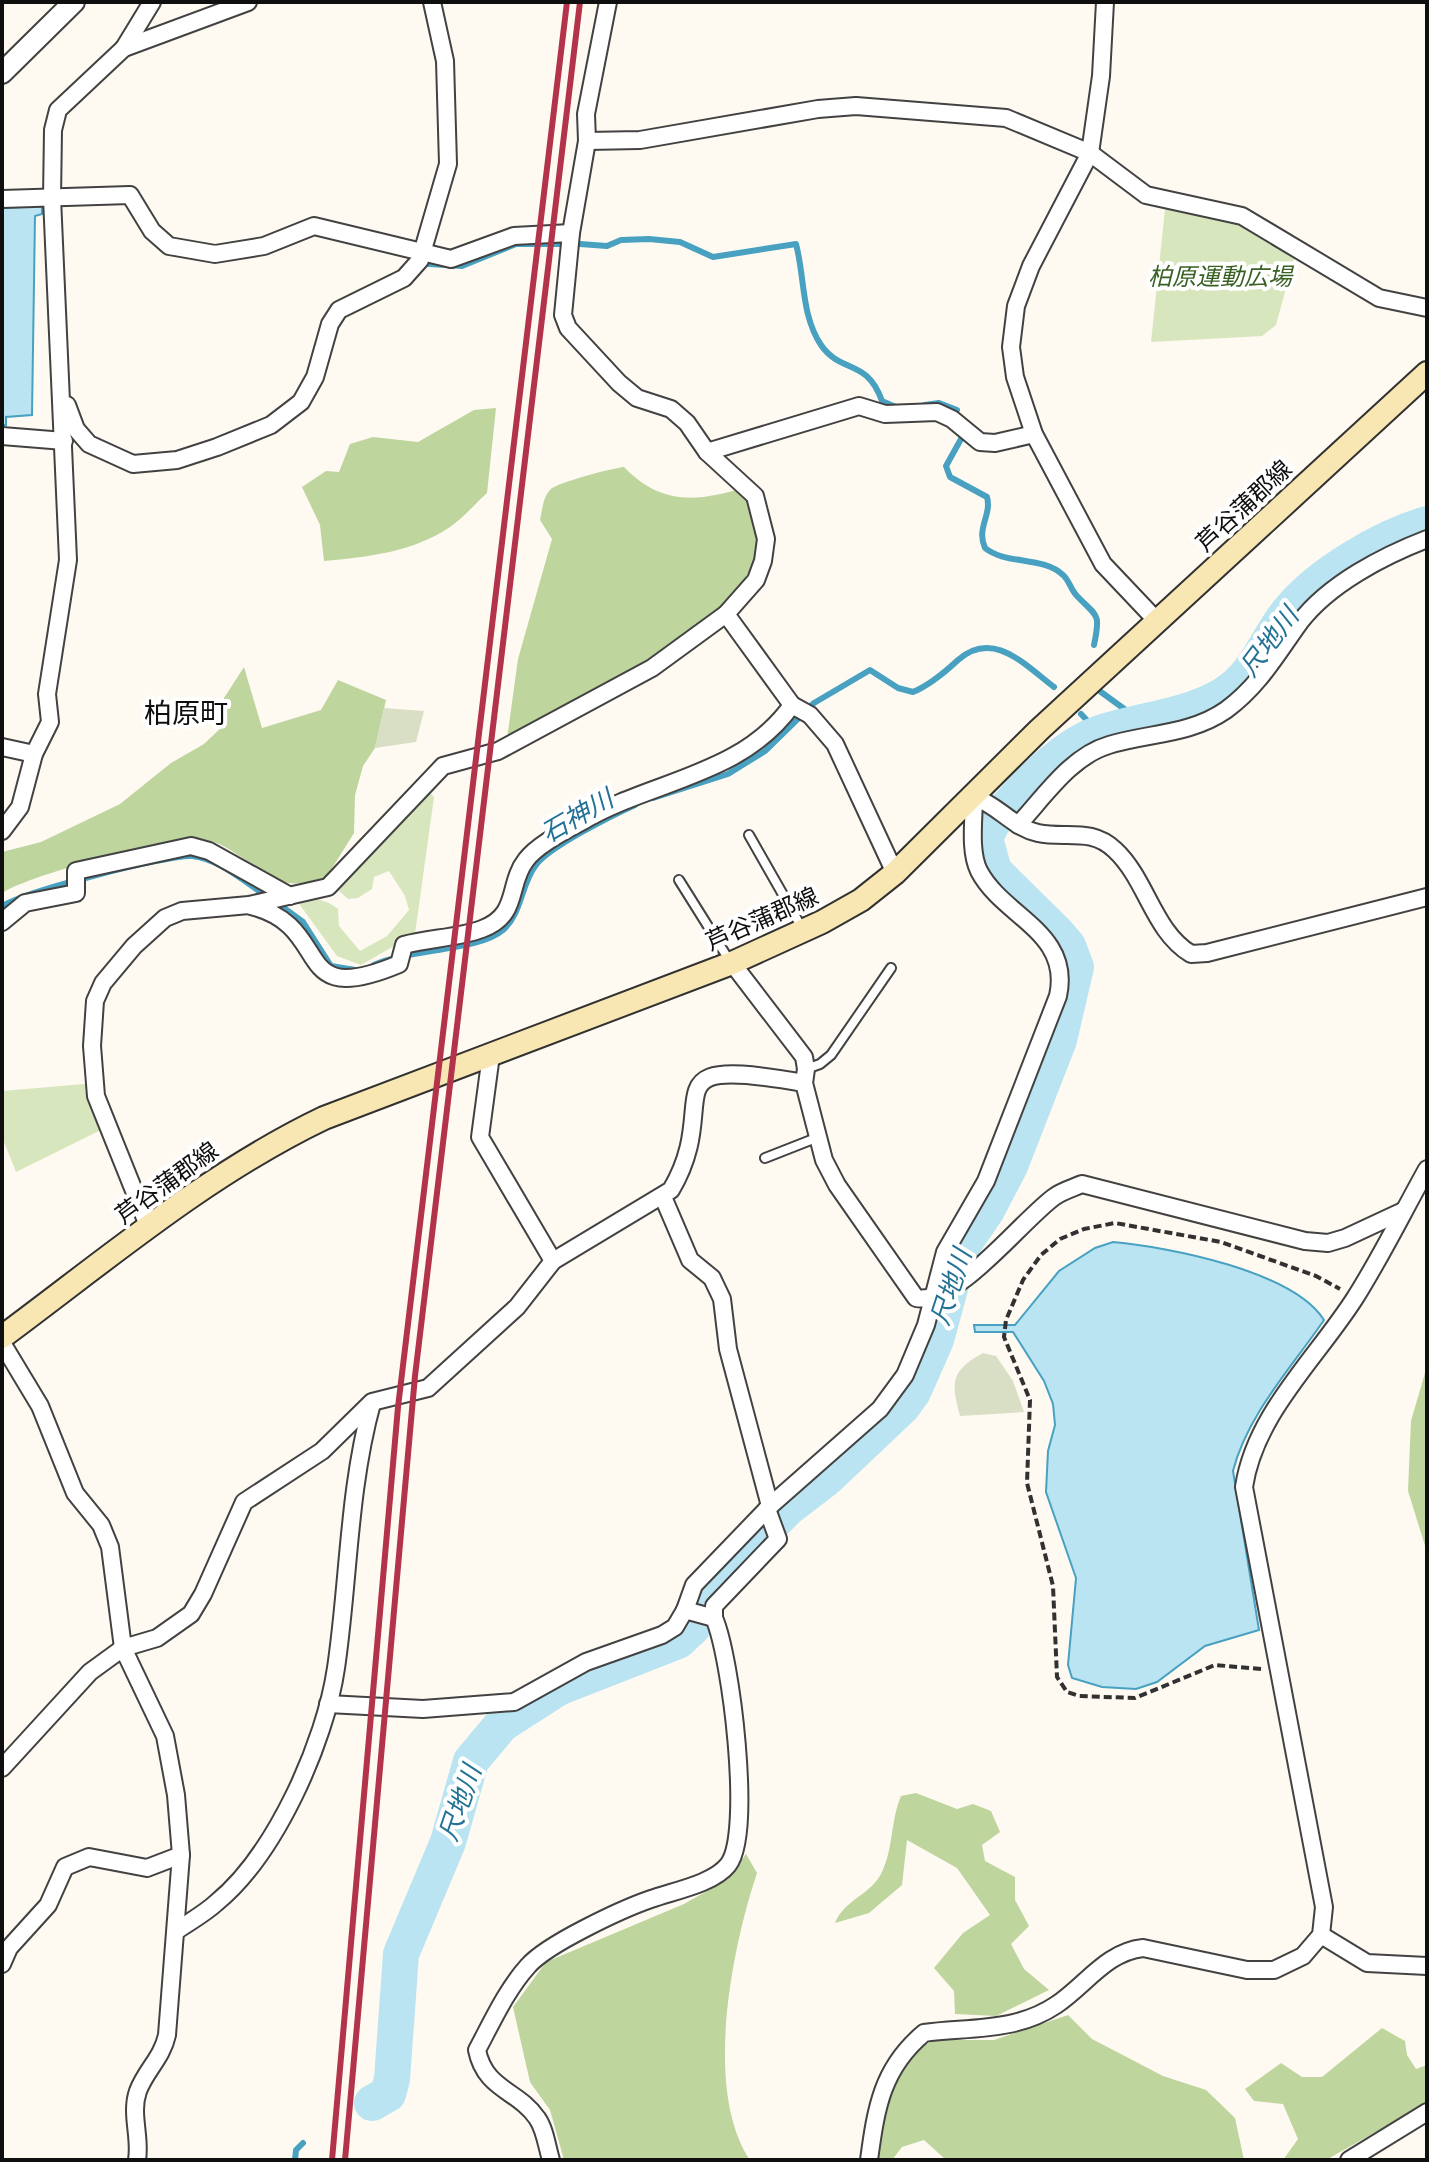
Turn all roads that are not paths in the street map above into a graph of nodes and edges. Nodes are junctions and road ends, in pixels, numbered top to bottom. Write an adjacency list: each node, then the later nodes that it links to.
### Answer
1 (74, 2): 8 (street)
2 (152, 2): 7 (street)
3 (248, 2): 7 (street)
4 (432, 2): 14 (street)
5 (608, 2): 9 (street)
6 (1105, 2): 10 (street)
7 (124, 48): 11 (street)
8 (2, 73)
9 (587, 141): 10 (street); 13 (street)
10 (1090, 153): 15 (street); 18 (street)
11 (52, 198): 12 (street); 14 (street); 17 (street)
12 (2, 199)
13 (571, 233): 14 (street); 21 (street)
14 (422, 254): 17 (street)
15 (1427, 308)
16 (1427, 373): 24 (main road, 芦谷蒲郡線)
17 (63, 401): 20 (street)
18 (1034, 434): 21 (street); 24 (street)
19 (2, 436): 20 (street)
20 (64, 441): 27 (street)
21 (707, 452): 23 (street)
22 (1427, 539): 29 (street)
23 (726, 614): 25 (street); 34 (street)
24 (1157, 621): 28 (main road, 芦谷蒲郡線)
25 (800, 709): 32 (street); 36 (street)
26 (2, 747): 27 (street)
27 (34, 754): 30 (street)
28 (984, 800): 29 (street); 32 (main road, 芦谷蒲郡線); 50 (street)
29 (1013, 822): 35 (street)
30 (2, 831)
31 (749, 835): 38 (lane)
32 (895, 873): 38 (main road, 芦谷蒲郡線)
33 (679, 880): 39 (lane)
34 (286, 896): 36 (street); 37 (street)
35 (1427, 897)
36 (256, 903): 48 (street)
37 (2, 922)
38 (804, 931): 39 (main road, 芦谷蒲郡線)
39 (732, 963): 41 (main road, 芦谷蒲郡線); 42 (street)
40 (891, 968): 42 (lane)
41 (491, 1055): 48 (main road, 芦谷蒲郡線); 49 (street)
42 (805, 1076): 43 (street); 46 (street)
43 (816, 1138): 44 (lane); 50 (street)
44 (765, 1158)
45 (1427, 1169): 47 (street)
46 (663, 1197): 49 (street); 53 (street)
47 (1403, 1211): 50 (street); 61 (street)
48 (149, 1228): 51 (main road, 芦谷蒲郡線)
49 (553, 1261): 52 (street)
50 (941, 1293): 53 (street)
51 (2, 1340): 56 (street)
52 (372, 1402): 56 (street); 57 (street)
53 (769, 1510): 54 (street); 55 (street)
54 (686, 1610): 55 (street); 57 (street)
55 (710, 1617): 66 (street)
56 (123, 1648): 58 (street); 59 (street)
57 (328, 1704): 60 (street)
58 (2, 1768)
59 (181, 1855): 60 (street); 62 (street)
60 (176, 1931): 65 (street)
61 (1321, 1935): 63 (street); 67 (street)
62 (2, 1964)
63 (1427, 1966)
64 (1427, 2112): 68 (street)
65 (137, 2160)
66 (551, 2160)
67 (869, 2160)
68 (1349, 2160)

